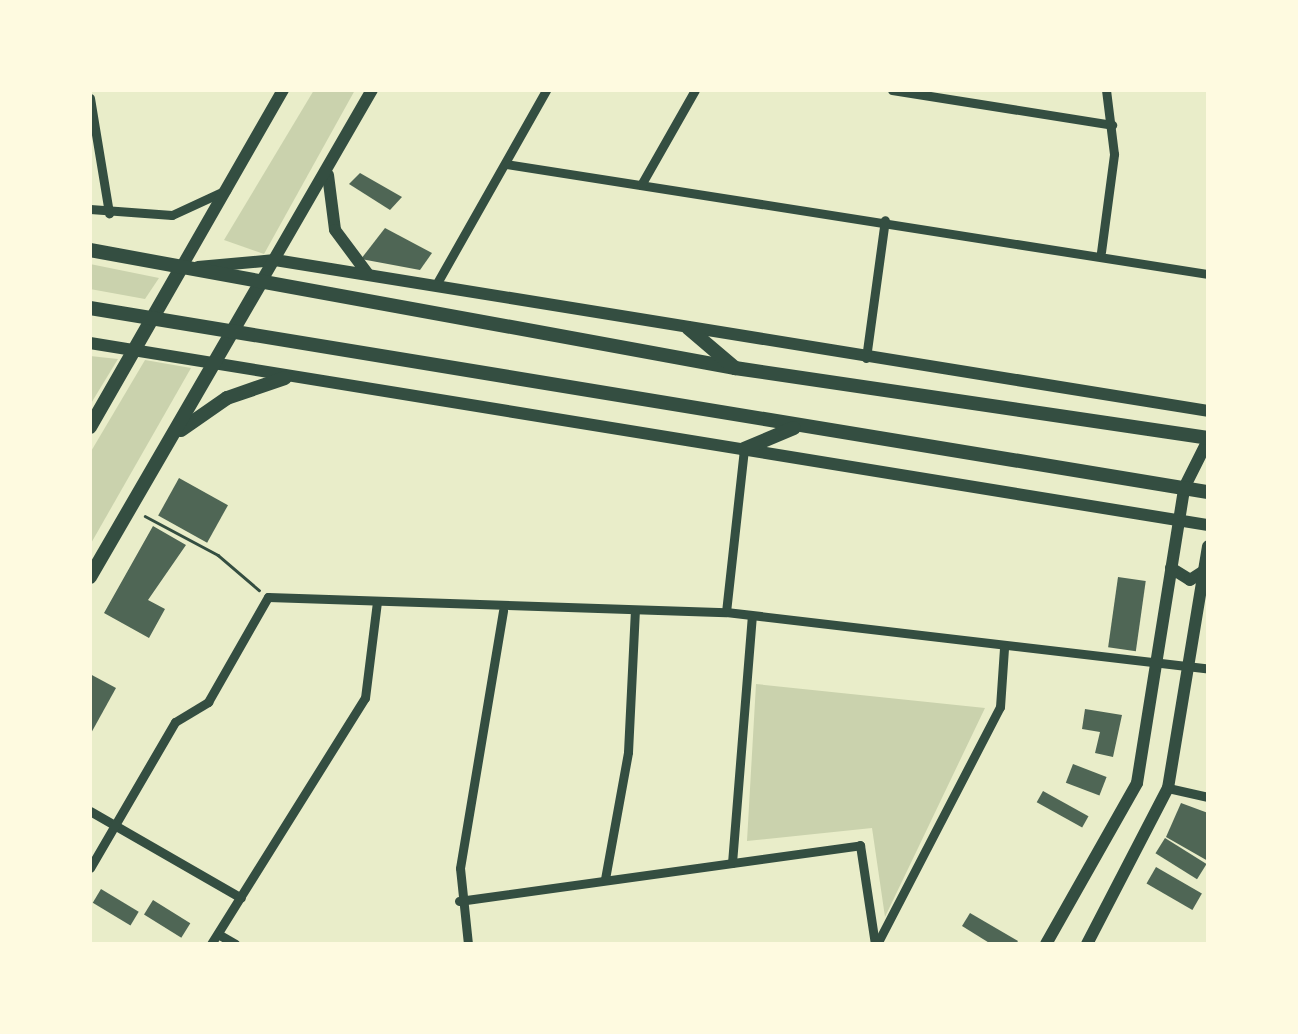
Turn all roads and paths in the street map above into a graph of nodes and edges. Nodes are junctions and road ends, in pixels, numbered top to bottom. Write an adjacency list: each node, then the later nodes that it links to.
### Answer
1 (283, 90): 12 (main road)
2 (372, 90): 10 (main road)
3 (546, 90): 9 (street)
4 (696, 90): 11 (street)
5 (892, 90): 8 (street)
6 (1106, 90): 8 (street)
7 (90, 98): 14 (street)
8 (1112, 125): 17 (street)
9 (506, 164): 11 (street); 23 (street)
10 (329, 170): 18 (main road); 21 (main road)
11 (641, 184): 15 (street)
12 (226, 190): 14 (street); 19 (main road)
13 (90, 209): 14 (street)
14 (110, 213)
15 (885, 220): 17 (street); 30 (street)
16 (90, 250): 19 (main road)
17 (1101, 252): 20 (street)
18 (276, 260): 19 (main road); 21 (main road); 22 (main road)
19 (181, 268): 22 (main road); 25 (main road)
20 (1208, 274)
21 (368, 275): 23 (main road)
22 (261, 282): 27 (main road); 32 (main road)
23 (437, 283): 26 (main road)
24 (90, 308): 25 (main road)
25 (152, 320): 27 (main road); 29 (main road)
26 (688, 328): 30 (main road); 32 (main road)
27 (232, 335): 31 (main road); 36 (main road)
28 (90, 343): 29 (main road)
29 (134, 350): 31 (main road); 35 (main road)
30 (866, 358): 34 (main road)
31 (213, 365): 33 (main road); 37 (main road)
32 (735, 368): 38 (main road)
33 (285, 378): 37 (main road); 39 (main road)
34 (1208, 410)
35 (90, 426)
36 (797, 427): 39 (main road); 40 (main road)
37 (172, 437): 42 (main road)
38 (1208, 439): 40 (main road)
39 (744, 449): 43 (main road); 53 (street)
40 (1184, 488): 41 (main road); 43 (main road)
41 (1208, 492)
42 (130, 509): 48 (main road); 49 (path)
43 (1179, 521): 44 (main road); 46 (main road)
44 (1208, 525)
45 (1208, 546): 47 (main road)
46 (1172, 568): 47 (main road); 56 (main road)
47 (1204, 571): 57 (main road)
48 (90, 577)
49 (268, 598): 50 (street); 62 (street)
50 (376, 602): 52 (street); 66 (street)
51 (635, 611): 52 (street); 53 (street); 65 (street)
52 (503, 612): 67 (street)
53 (726, 612): 54 (street)
54 (752, 616): 55 (street); 63 (street)
55 (1004, 648): 56 (street); 72 (street)
56 (1156, 664): 57 (street); 73 (main road)
57 (1190, 666): 58 (street); 59 (main road)
58 (1208, 670)
59 (1168, 788): 60 (street); 74 (main road)
60 (1208, 797)
61 (90, 811): 62 (street)
62 (114, 825): 64 (street); 66 (street)
63 (732, 862): 65 (street); 72 (street)
64 (90, 868)
65 (604, 880): 67 (street)
66 (241, 898): 68 (street)
67 (459, 901): 71 (street)
68 (218, 934): 69 (street); 70 (street)
69 (212, 944)
70 (235, 944)
71 (468, 944)
72 (876, 944)
73 (1046, 944)
74 (1087, 944)

